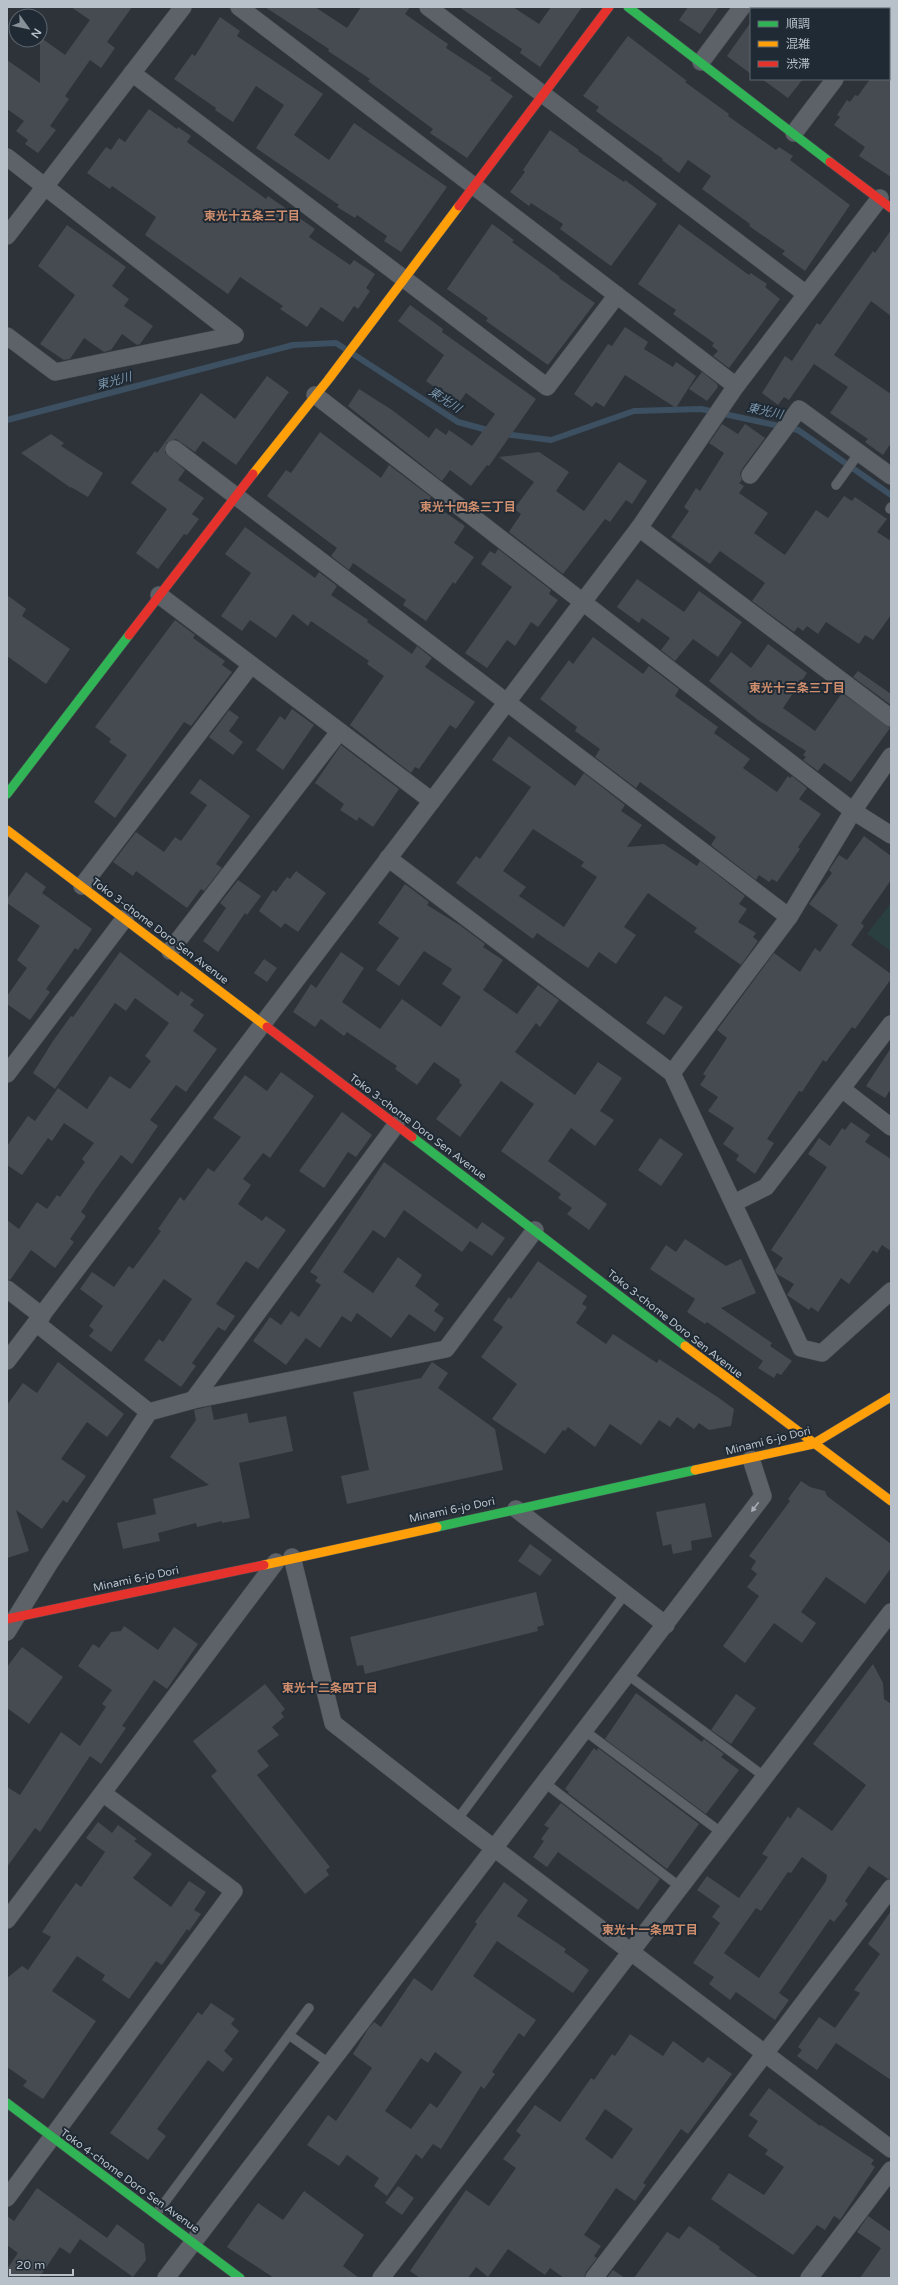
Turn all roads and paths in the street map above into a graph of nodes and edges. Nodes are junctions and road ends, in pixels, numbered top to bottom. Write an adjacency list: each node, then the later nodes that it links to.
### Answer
1 (183, 7): 8 (street)
2 (240, 7): 14 (street)
3 (428, 7): 10 (street)
4 (609, 7): 10 (street)
5 (628, 7): 7 (street)
6 (742, 7): 7 (street)
7 (701, 62): 11 (street)
8 (132, 72): 13 (street); 17 (street)
9 (834, 80): 11 (street)
10 (542, 94): 14 (street); 18 (street)
11 (794, 133): 15 (street)
12 (7, 157): 13 (street)
13 (44, 185): 16 (street); 20 (street)
14 (473, 185): 17 (street); 19 (street)
15 (885, 203): 18 (street)
16 (7, 236)
17 (404, 278): 19 (street); 22 (street)
18 (806, 294): 21 (street)
19 (617, 295): 21 (street)
20 (7, 336)
21 (736, 386): 29 (street)
22 (315, 395): 28 (street); 31 (street)
23 (174, 449): 28 (street)
24 (857, 455): 25 (street); 26 (street); 27 (lane)
25 (750, 475)
26 (891, 476)
27 (836, 485)
28 (236, 495): 30 (street); 33 (street)
29 (639, 528): 31 (street); 34 (street)
30 (159, 594): 32 (street); 37 (street)
31 (582, 603): 33 (street); 39 (street)
32 (251, 665): 35 (street); 43 (street)
33 (507, 702): 38 (street); 44 (street)
34 (891, 718)
35 (339, 732): 38 (street); 46 (street)
36 (891, 756): 39 (street)
37 (7, 794)
38 (432, 801): 42 (street)
39 (853, 811): 41 (street); 44 (street)
40 (7, 830): 43 (street, Toko 3-chome Doro Sen Avenue)
41 (891, 835)
42 (388, 858): 48 (street); 49 (street)
43 (82, 886): 45 (street, Toko 3-chome Doro Sen Avenue)
44 (789, 917): 49 (street)
45 (125, 918): 46 (street, Toko 3-chome Doro Sen Avenue); 50 (street)
46 (170, 951): 48 (street, Toko 3-chome Doro Sen Avenue)
47 (891, 1024): 51 (street)
48 (262, 1025): 52 (street, Toko 3-chome Doro Sen Avenue); 58 (street)
49 (672, 1073): 54 (street)
50 (7, 1074)
51 (842, 1088): 53 (street); 54 (street)
52 (396, 1125): 55 (street, Toko 3-chome Doro Sen Avenue); 61 (street)
53 (891, 1127)
54 (734, 1203): 57 (street)
55 (536, 1230): 61 (street); 63 (street, Toko 3-chome Doro Sen Avenue)
56 (7, 1289): 58 (street)
57 (891, 1291)
58 (39, 1320): 59 (street); 62 (street)
59 (7, 1361)
60 (891, 1397): 63 (street, Minami 6-jo Dori)
61 (193, 1400): 62 (street)
62 (149, 1412): 70 (street)
63 (813, 1444): 64 (street, Minami 6-jo Dori); 65 (street, Toko 3-chome Doro Sen Avenue)
64 (751, 1459): 66 (street, Minami 6-jo Dori); 71 (street, one-way to 71)
65 (891, 1501)
66 (516, 1509): 67 (street, Minami 6-jo Dori); 68 (street)
67 (284, 1560): 70 (street, Minami 6-jo Dori); 77 (street); 78 (street)
68 (625, 1594): 71 (street); 78 (lane)
69 (891, 1612): 75 (street)
70 (12, 1618): 72 (street)
71 (666, 1625): 73 (street)
72 (7, 1632)
73 (628, 1675): 74 (street); 75 (lane)
74 (585, 1732): 76 (street); 79 (lane)
75 (764, 1777): 79 (street)
76 (545, 1784): 80 (street); 81 (lane)
77 (104, 1794): 83 (street); 90 (street)
78 (457, 1820): 80 (street)
79 (722, 1833): 81 (street)
80 (495, 1849): 84 (street); 88 (street)
81 (680, 1887): 84 (street)
82 (891, 1888): 87 (street)
83 (7, 1920)
84 (631, 1952): 87 (street); 98 (street)
85 (309, 2008): 86 (lane)
86 (289, 2035): 88 (lane); 94 (lane)
87 (766, 2054): 91 (street); 99 (street)
88 (330, 2064): 95 (street)
89 (7, 2103): 90 (street, Toko 4-chome Doro Sen Avenue)
90 (52, 2138): 93 (street); 94 (street, Toko 4-chome Doro Sen Avenue)
91 (891, 2149)
92 (891, 2170): 100 (street)
93 (7, 2198)
94 (156, 2214): 95 (street, Toko 4-chome Doro Sen Avenue)
95 (194, 2242): 96 (street); 97 (street, Toko 4-chome Doro Sen Avenue)
96 (166, 2278)
97 (240, 2278)
98 (381, 2278)
99 (594, 2278)
100 (809, 2278)

